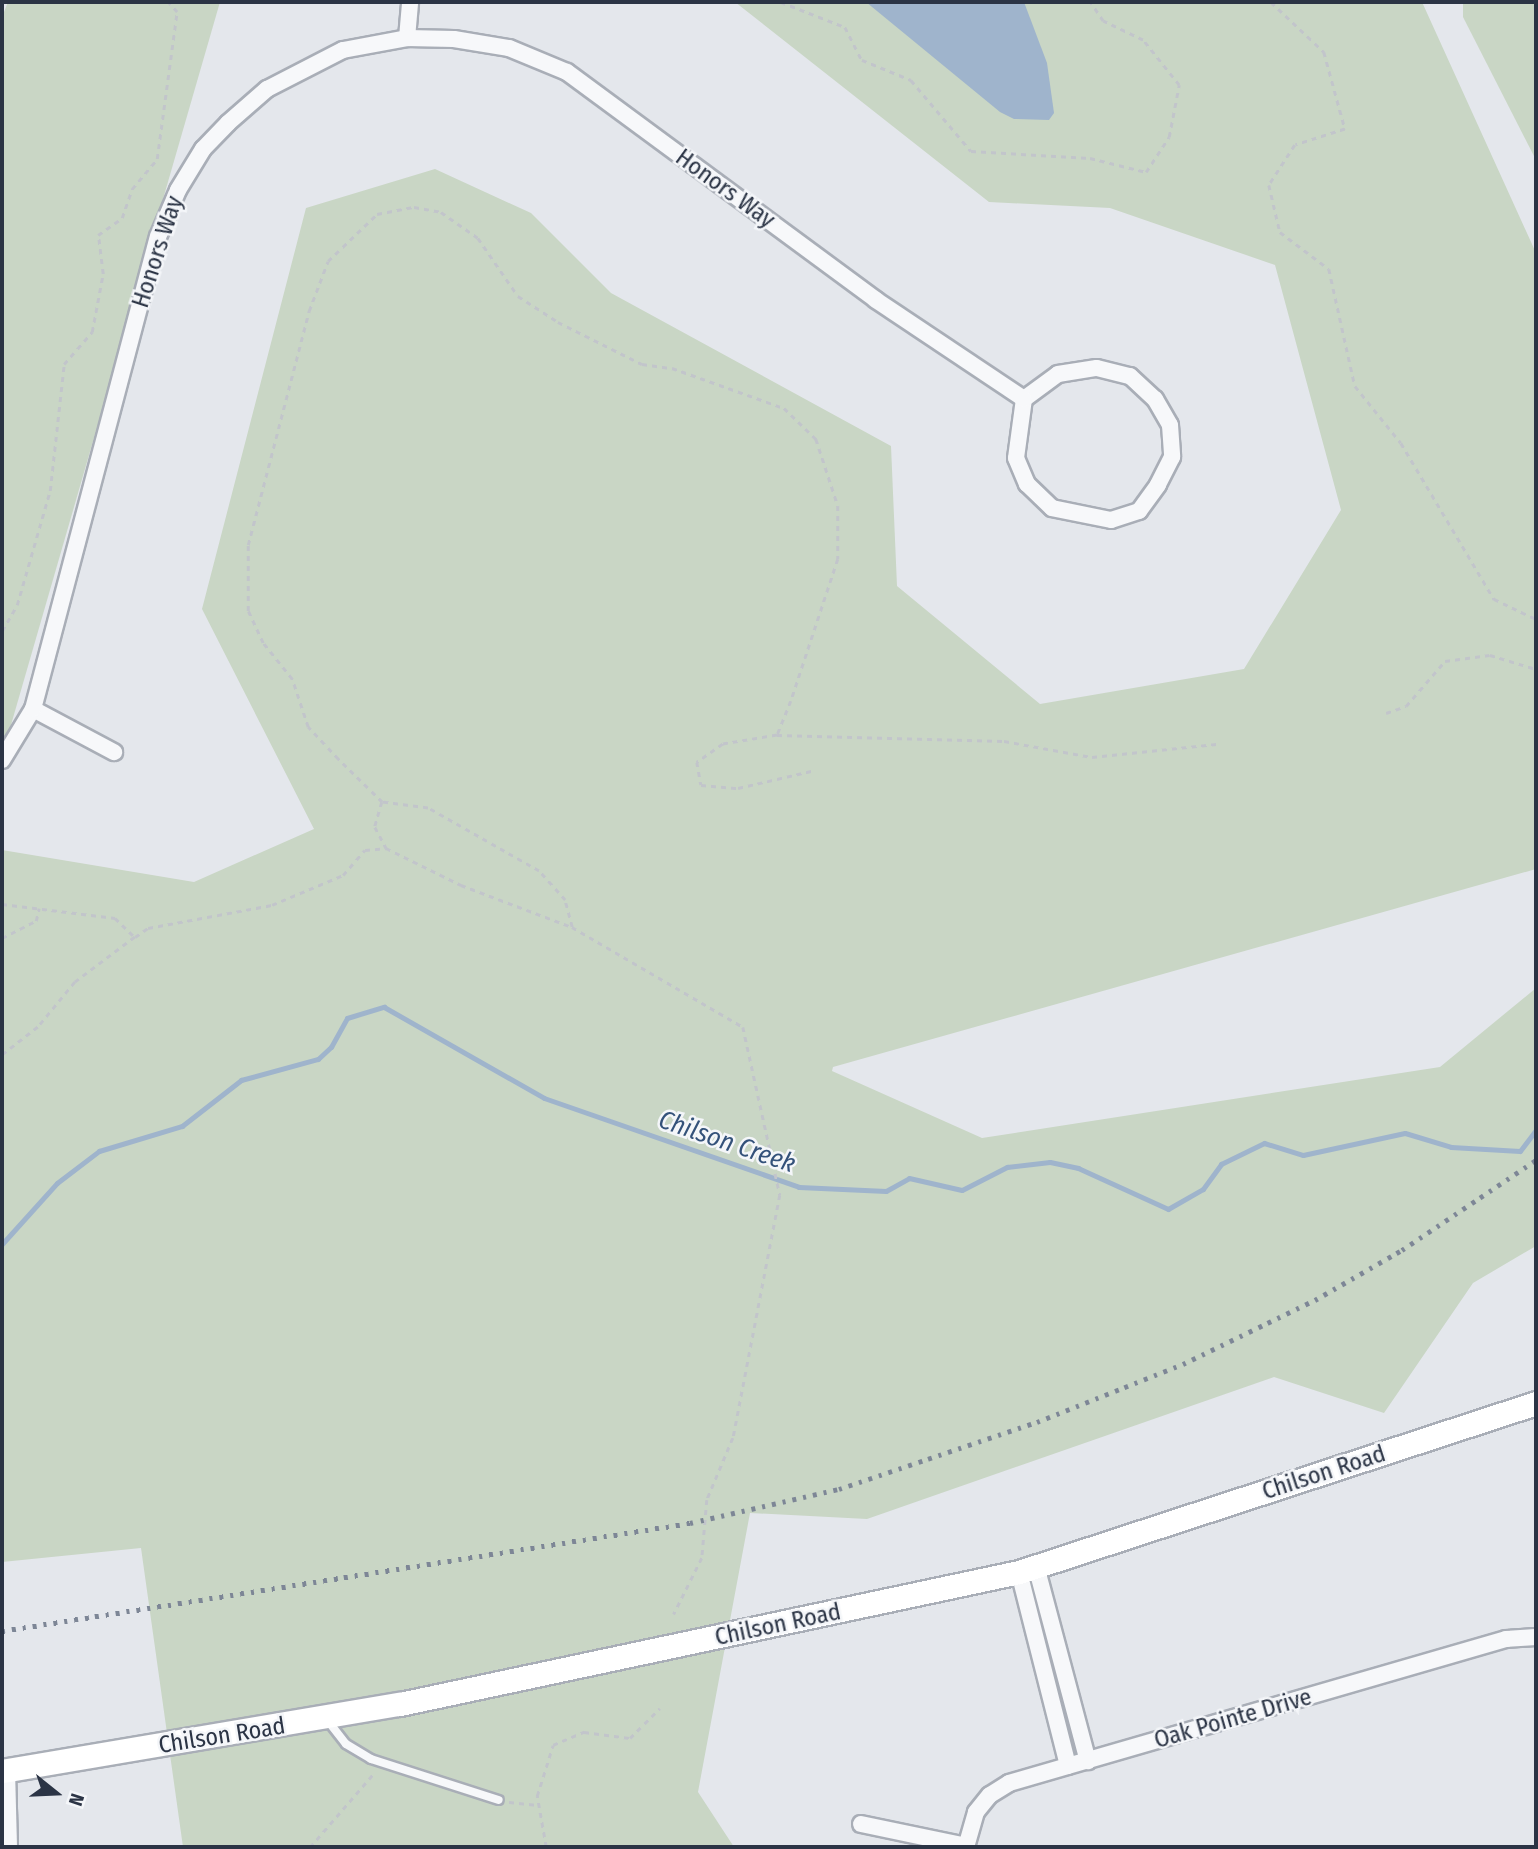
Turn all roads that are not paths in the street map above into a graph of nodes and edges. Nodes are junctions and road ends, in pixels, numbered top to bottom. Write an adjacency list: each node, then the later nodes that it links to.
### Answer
1 (410, 2): 2 (street)
2 (407, 38): 3 (street, Honors Way); 4 (street, Honors Way)
3 (1024, 399): 3 (street)
4 (33, 709): 5 (street); 6 (street, Honors Way)
5 (114, 752)
6 (2, 760)
7 (1536, 1403): 8 (main road, Chilson Road)
8 (1028, 1569): 10 (main road, Chilson Road); 11 (street); 12 (street)
9 (1536, 1637): 11 (street, Oak Pointe Drive)
10 (326, 1718): 13 (main road, Chilson Road); 14 (lane)
11 (1088, 1761): 12 (street, Oak Pointe Drive)
12 (1068, 1766): 16 (street, Oak Pointe Drive)
13 (5, 1771): 17 (street)
14 (499, 1800)
15 (861, 1824): 16 (street)
16 (966, 1846)
17 (9, 1847)

